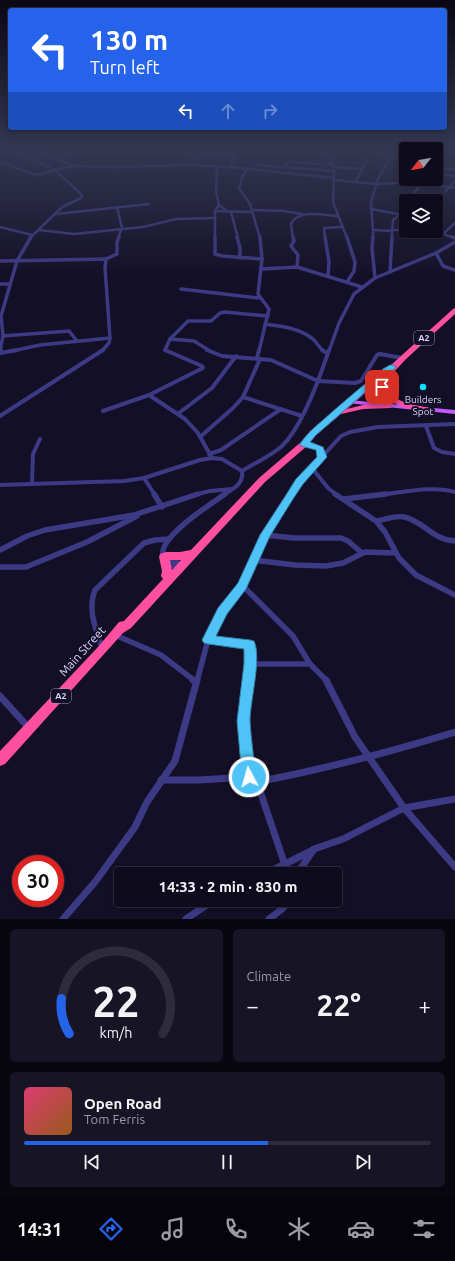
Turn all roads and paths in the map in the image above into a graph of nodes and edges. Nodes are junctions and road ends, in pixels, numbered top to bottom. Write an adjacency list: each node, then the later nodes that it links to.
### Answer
1 (80, 193): 13 (street)
2 (216, 193): 7 (street)
3 (242, 193): 11 (street)
4 (332, 193): 16 (street)
5 (374, 193): 9 (street)
6 (149, 204): 8 (street)
7 (219, 205): 10 (street); 12 (street)
8 (117, 207): 13 (street); 21 (street)
9 (371, 209): 15 (street); 23 (street)
10 (215, 211): 12 (street); 17 (street)
11 (252, 211): 12 (street); 14 (street); 33 (street)
12 (229, 212): 31 (street)
13 (56, 214): 22 (street)
14 (302, 214): 16 (street); 36 (street)
15 (398, 214): 24 (street)
16 (337, 216): 19 (street)
17 (215, 218): 21 (street); 31 (street)
18 (455, 223): 26 (street)
19 (341, 226): 40 (street); 42 (street)
20 (0, 227): 27 (street)
21 (122, 228): 22 (street); 32 (street)
22 (39, 230): 27 (street)
23 (373, 230): 24 (street); 41 (street)
24 (392, 230): 25 (street); 39 (street)
25 (399, 230)
26 (443, 234): 28 (street)
27 (32, 235): 34 (street)
28 (455, 238)
29 (455, 242): 30 (street)
30 (436, 253): 38 (street); 39 (street)
31 (240, 258): 33 (street)
32 (106, 259): 34 (street); 53 (street)
33 (262, 259): 37 (street)
34 (17, 260): 35 (street); 44 (street)
35 (0, 261)
36 (297, 267): 37 (street); 40 (street)
37 (261, 269): 47 (street)
38 (455, 270)
39 (390, 272): 41 (street)
40 (328, 275): 42 (street)
41 (375, 278): 45 (street)
42 (347, 282): 45 (street)
43 (0, 284): 44 (street)
44 (10, 284): 48 (street)
45 (362, 287): 57 (street)
46 (181, 289): 47 (street)
47 (259, 298): 50 (street)
48 (2, 305): 52 (street)
49 (455, 310): 60 (highway, A2)
50 (268, 316): 51 (street); 54 (street)
51 (265, 324): 57 (street); 59 (street)
52 (3, 336): 55 (street); 56 (street)
53 (110, 338): 55 (street); 74 (street)
54 (170, 339): 58 (street); 64 (street)
55 (77, 341): 56 (street)
56 (0, 353)
57 (327, 353): 63 (street)
58 (236, 356): 59 (street); 73 (street)
59 (258, 358): 63 (street); 65 (street)
60 (402, 358): 61 (highway, A2); 63 (street)
61 (393, 367): 62 (highway, A2); 66 (highway, A2)
62 (382, 378): 66 (highway, A2); 69 (highway)
63 (318, 381): 75 (street)
64 (149, 395): 70 (street); 73 (street)
65 (243, 397): 68 (street); 78 (street)
66 (351, 402): 67 (main road); 71 (highway, A2); 80 (highway, A2)
67 (388, 406): 69 (main road); 71 (highway)
68 (281, 409): 75 (street); 82 (street)
69 (427, 410): 72 (main road)
70 (103, 411)
71 (343, 412): 80 (highway, A2)
72 (455, 412)
73 (179, 413): 78 (street)
74 (0, 416)
75 (302, 416): 85 (street)
76 (455, 424): 77 (street)
77 (426, 426): 81 (street); 83 (street)
78 (200, 437): 82 (street)
79 (40, 439): 87 (street)
80 (307, 441): 83 (street); 93 (highway, A2)
81 (455, 454)
82 (210, 456): 85 (street); 86 (street)
83 (322, 457): 84 (street)
84 (312, 468): 91 (street); 96 (street)
85 (242, 471): 89 (street)
86 (144, 478): 87 (street); 92 (street)
87 (32, 483): 88 (street)
88 (0, 485)
89 (232, 489): 92 (street); 97 (street)
90 (455, 492): 91 (street)
91 (344, 499): 95 (street)
92 (162, 507): 94 (street)
93 (234, 509): 100 (highway, A2); 106 (highway, A2)
94 (146, 512): 99 (street); 105 (street)
95 (376, 521): 98 (street); 102 (street)
96 (265, 535): 101 (street); 104 (street)
97 (169, 539): 103 (street); 112 (street)
98 (455, 541)
99 (0, 550)
100 (189, 553): 103 (highway); 106 (highway, A2)
101 (362, 553): 102 (street); 104 (street)
102 (395, 553): 109 (street)
103 (164, 556): 106 (street); 107 (highway)
104 (253, 560): 108 (street)
105 (0, 567)
106 (179, 567): 107 (highway, Main Street / A2); 110 (highway, Main Street / A2)
107 (166, 576): 110 (highway, Main Street / A2)
108 (242, 586): 111 (street); 114 (street)
109 (455, 595)
110 (117, 633): 112 (highway, Main Street / A2); 115 (street)
111 (208, 640): 113 (street); 115 (street)
112 (102, 650): 117 (highway, Main Street / A2)
113 (250, 664): 114 (street); 121 (street)
114 (310, 664): 119 (street)
115 (196, 682): 122 (street)
116 (0, 696): 117 (street)
117 (30, 729): 120 (highway, Main Street / A2)
118 (455, 732): 119 (street)
119 (367, 756): 123 (street); 125 (street)
120 (0, 760)
121 (249, 777): 122 (street); 123 (street)
122 (161, 780): 132 (street)
123 (257, 782): 127 (street)
124 (455, 799): 125 (street)
125 (404, 808): 126 (street); 129 (street)
126 (314, 849): 127 (street); 128 (street)
127 (285, 866)
128 (302, 867)
129 (455, 867)
130 (204, 907): 133 (street)
131 (282, 907): 134 (street)
132 (63, 919)
133 (186, 919)
134 (269, 919)

